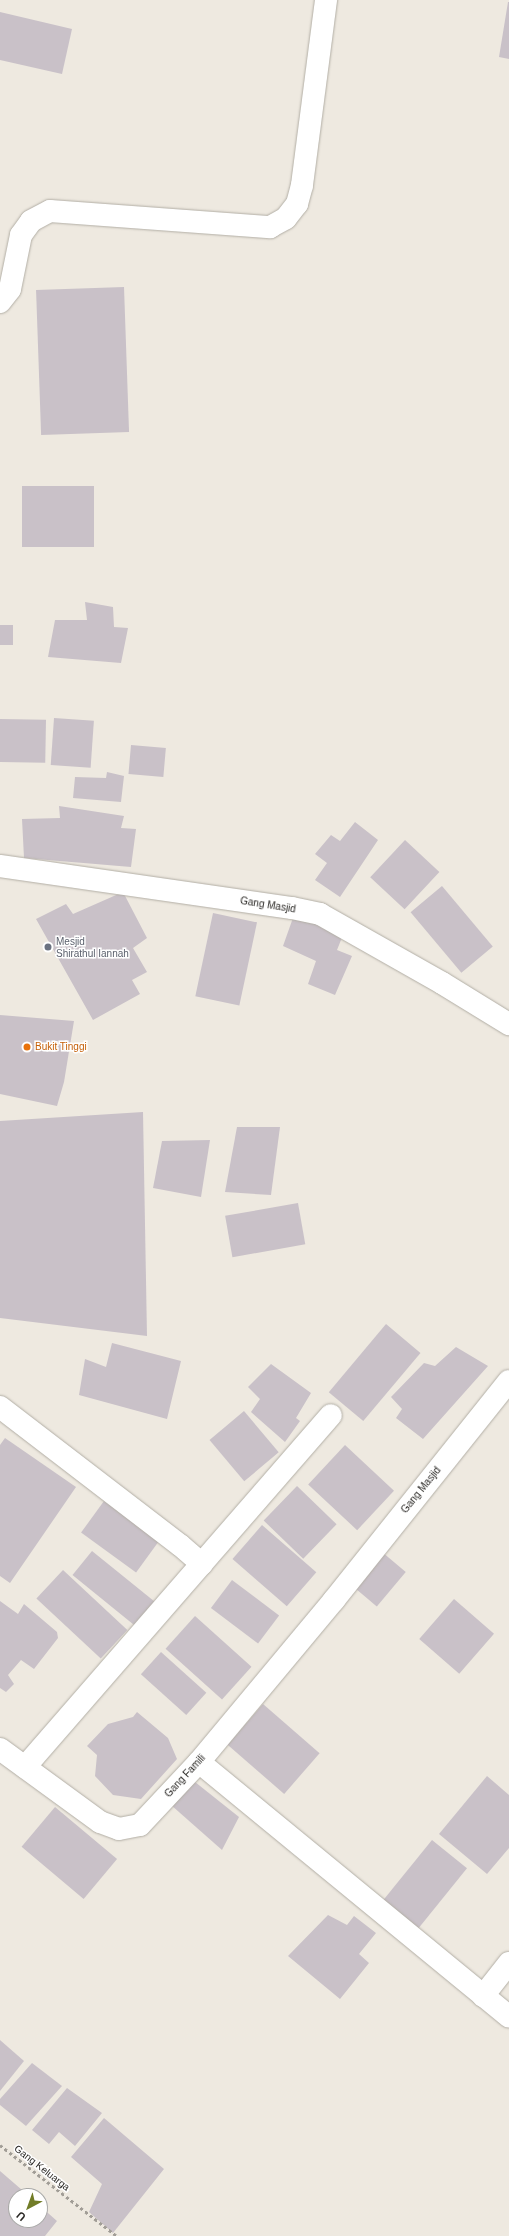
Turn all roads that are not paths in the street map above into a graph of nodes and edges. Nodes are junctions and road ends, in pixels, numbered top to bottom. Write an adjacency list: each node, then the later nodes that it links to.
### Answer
1 (326, 0): 2 (street)
2 (0, 302)
3 (0, 866): 4 (street, Gang Masjid)
4 (509, 1024)
5 (509, 1381): 9 (street, Gang Masjid)
6 (0, 1407): 8 (street)
7 (331, 1415): 8 (street)
8 (202, 1564): 12 (street)
9 (334, 1600): 11 (street, Gang Famili)
10 (0, 1749): 12 (street, Gang Famili)
11 (199, 1762): 12 (street, Gang Famili); 14 (street)
12 (25, 1767)
13 (509, 1963): 14 (street)
14 (483, 1996): 15 (street)
15 (509, 2017)

